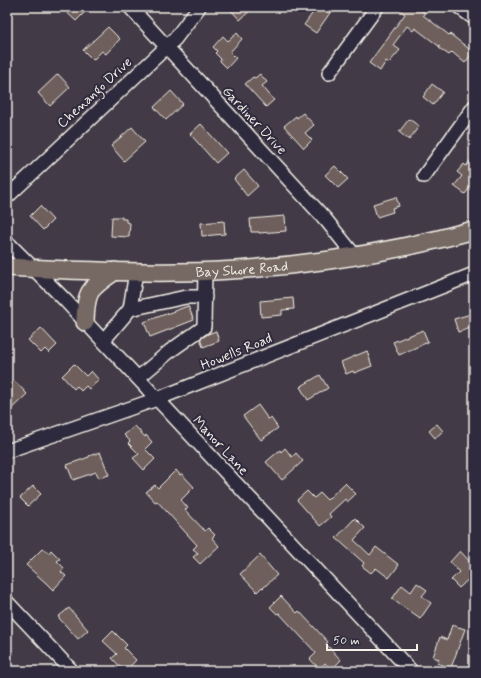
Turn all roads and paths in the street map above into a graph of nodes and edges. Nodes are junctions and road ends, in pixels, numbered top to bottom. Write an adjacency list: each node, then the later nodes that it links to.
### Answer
1 (130, 7): 6 (street, Gardiner Drive)
2 (198, 7): 6 (street, Chenango Drive)
3 (378, 7): 7 (street)
4 (459, 7): 5 (street)
5 (474, 18)
6 (166, 47): 10 (street, Chenango Drive); 13 (street, Gardiner Drive)
7 (329, 73)
8 (474, 107): 9 (street)
9 (424, 176)
10 (7, 197)
11 (474, 230): 13 (main road, Bay Shore Road)
12 (7, 242): 15 (street, Manor Lane)
13 (355, 256): 17 (main road, Bay Shore Road)
14 (7, 268): 15 (main road, Bay Shore Road)
15 (33, 268): 16 (main road, Bay Shore Road); 22 (street, Manor Lane)
16 (115, 271): 18 (main road, Bay Shore Road); 22 (main road)
17 (205, 271): 18 (main road, Bay Shore Road); 20 (street)
18 (136, 272): 21 (street)
19 (474, 274): 25 (street, Howells Road)
20 (205, 297): 21 (street); 24 (street)
21 (130, 309): 23 (street)
22 (85, 322): 23 (street, Manor Lane)
23 (102, 341): 24 (street, Manor Lane)
24 (138, 378): 25 (street, Manor Lane)
25 (157, 399): 26 (street, Howells Road); 29 (street, Manor Lane)
26 (7, 451)
27 (7, 602): 28 (street)
28 (72, 671)
29 (411, 671)

